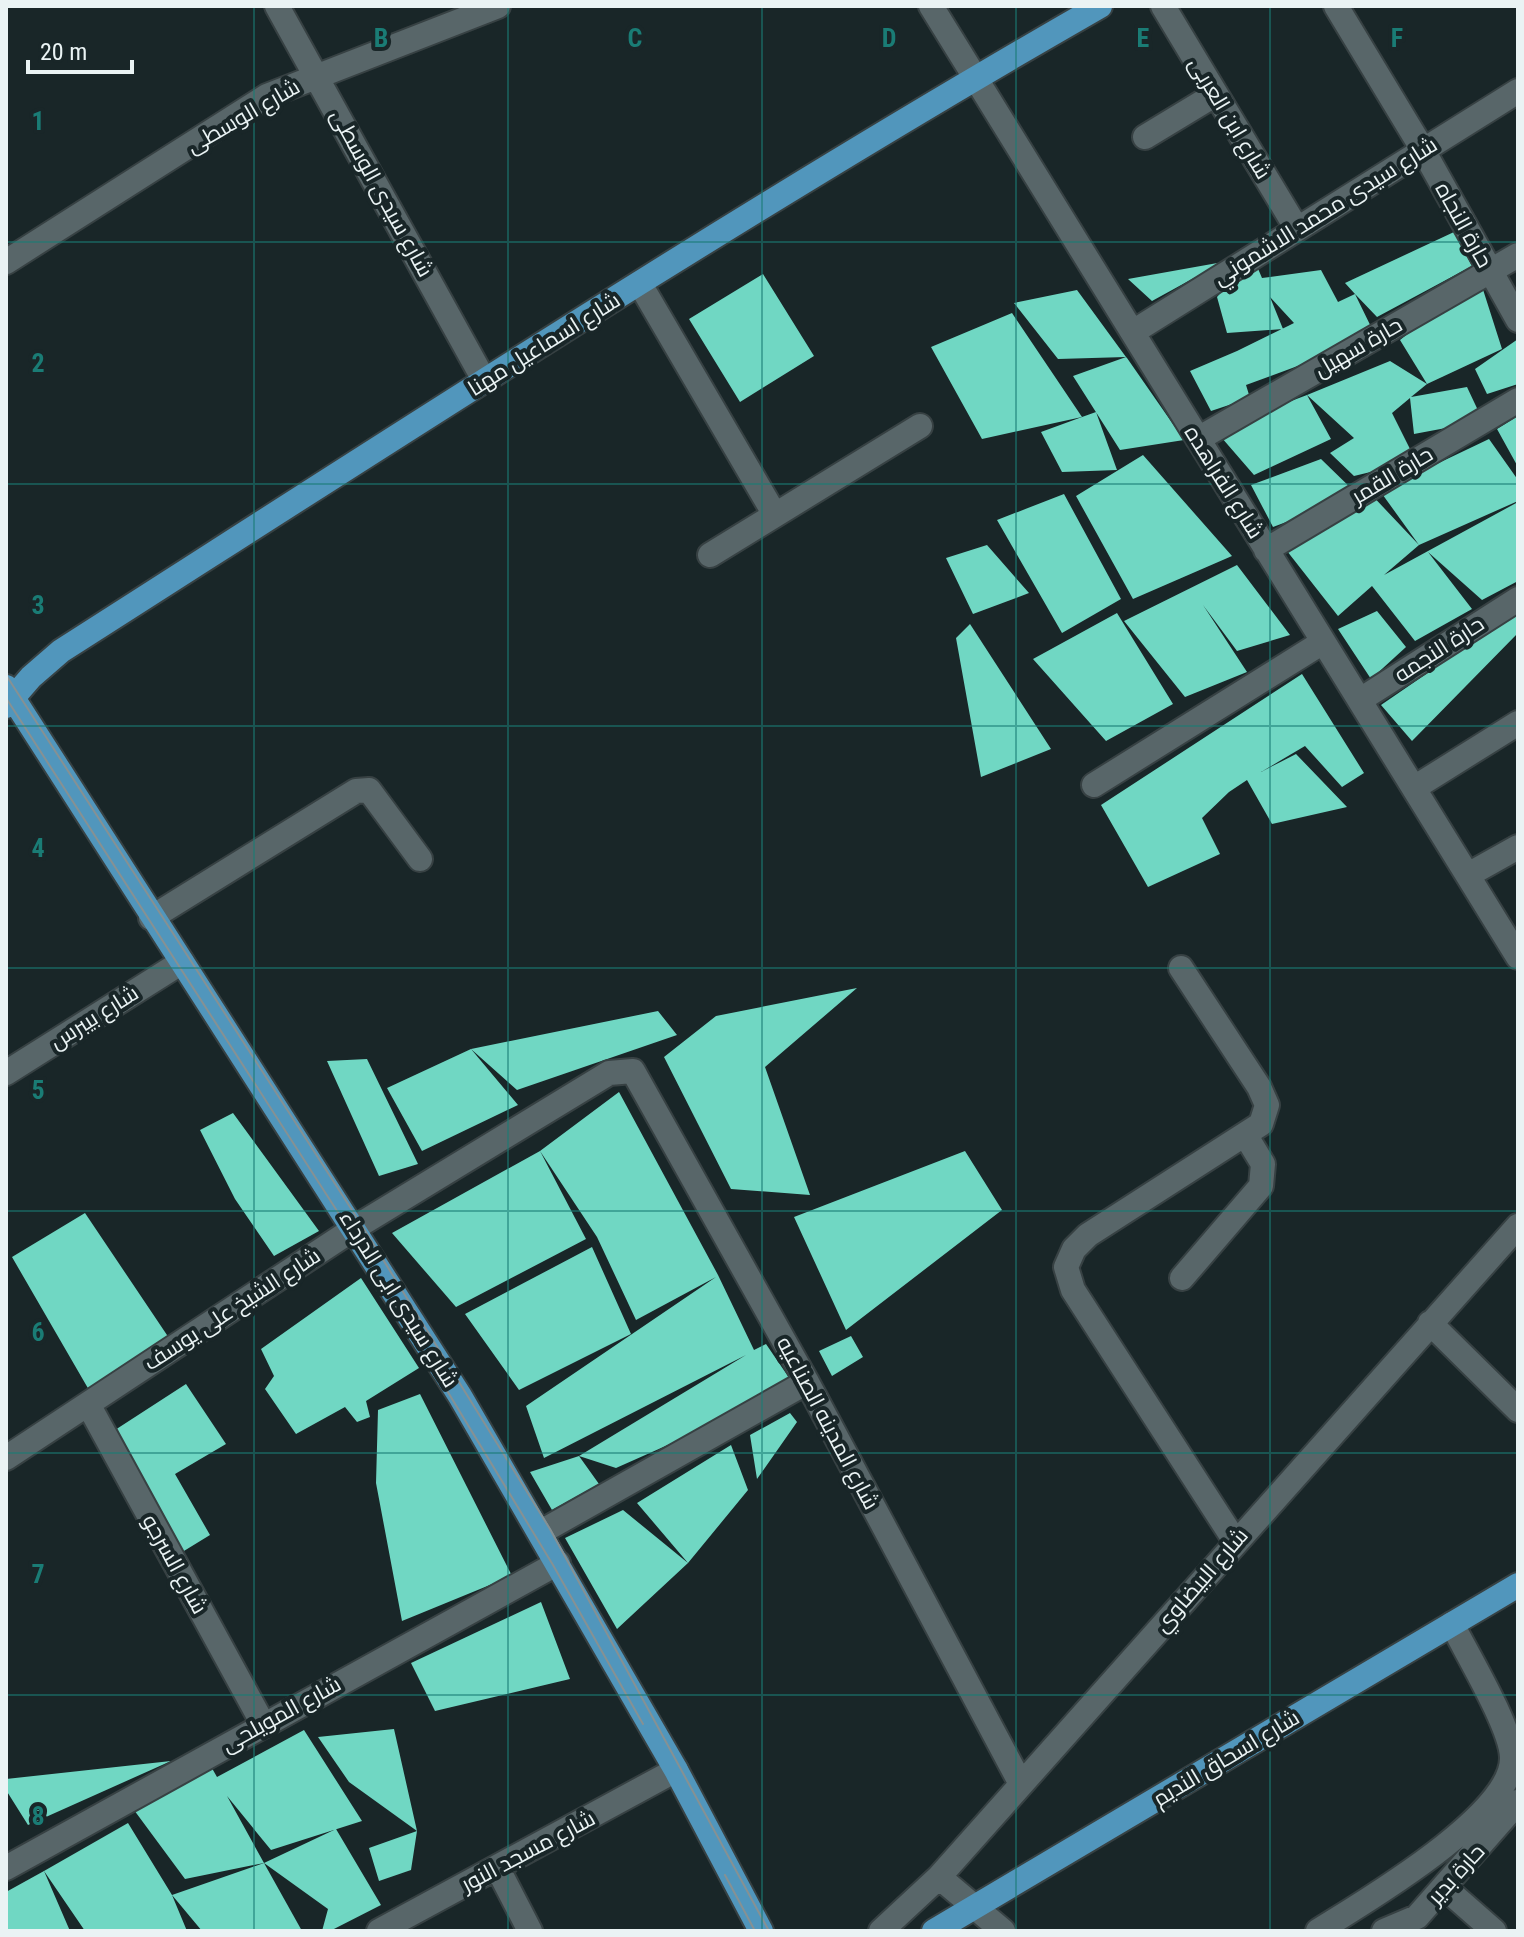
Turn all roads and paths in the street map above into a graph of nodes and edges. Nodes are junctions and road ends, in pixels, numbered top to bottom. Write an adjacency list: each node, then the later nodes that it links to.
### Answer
1 (277, 6): 7 (street, شارع سيدى الوسطى)
2 (498, 6): 7 (street, شارع الوسطى)
3 (931, 6): 8 (street, شارع الفراهده)
4 (1100, 6): 8 (main road, شارع اسماعيل مهنا)
5 (1163, 6): 10 (street, شارع ابن العربى)
6 (1336, 6): 12 (street, حارة النجاه)
7 (317, 75): 15 (street, شارع الوسطى); 20 (street, شارع سيدى الوسطى)
8 (974, 78): 17 (main road, شارع اسماعيل مهنا); 19 (street, شارع الفراهده)
9 (1518, 91): 12 (street, شارع سيدى محمد الاشموني)
10 (1216, 94): 11 (street); 13 (street, شارع ابن العربى)
11 (1145, 137)
12 (1423, 150): 13 (street, شارع سيدى محمد الاشموني); 16 (street, حارة النجاه)
13 (1297, 229): 19 (street, شارع سيدى محمد الاشموني)
14 (1518, 255): 16 (street, حارة سهيل)
15 (6, 262)
16 (1490, 271): 18 (street, حارة النجاه); 23 (street, حارة سهيل)
17 (640, 284): 20 (main road, شارع اسماعيل مهنا); 24 (street)
18 (1518, 320)
19 (1133, 332): 23 (street, شارع الفراهده)
20 (484, 380): 29 (main road, شارع اسماعيل مهنا)
21 (1518, 400): 25 (street, حارة القمر)
22 (920, 426): 24 (street)
23 (1198, 439): 25 (street, شارع الفراهده)
24 (775, 515): 26 (street)
25 (1266, 550): 28 (street, شارع الفراهده)
26 (710, 555)
27 (1518, 599): 30 (street, حارة النجمه)
28 (1323, 642): 30 (street, شارع الفراهده); 32 (street)
29 (9, 697): 37 (main road, شارع سيدى ابى الدرداء)
30 (1360, 700): 33 (street, شارع الفراهده)
31 (1518, 723): 33 (street)
32 (1094, 785)
33 (1414, 788): 36 (street, شارع الفراهده)
34 (1518, 847): 36 (street)
35 (420, 859): 37 (street)
36 (1468, 875): 38 (street, شارع الفراهده)
37 (151, 918): 39 (main road, شارع سيدى ابى الدرداء)
38 (1518, 957)
39 (182, 962): 42 (street, شارع بيبرس); 45 (main road, شارع سيدى ابى الدرداء)
40 (1181, 968): 43 (street)
41 (626, 1069): 45 (street, شارع الشيخ على يوسف); 48 (street, شارع المدينه الصناعيه)
42 (6, 1073)
43 (1246, 1136): 46 (street); 53 (street)
44 (1518, 1226): 47 (street, شارع البيضاوي)
45 (355, 1228): 49 (street, شارع الشيخ على يوسف); 52 (main road, شارع سيدى ابى الدرداء)
46 (1182, 1278)
47 (1430, 1323): 50 (street); 53 (street, شارع البيضاوي)
48 (807, 1382): 52 (street); 59 (street, شارع المدينه الصناعيه)
49 (88, 1404): 51 (street, شارع الشيخ على يوسف); 57 (street, شارع السرجو)
50 (1518, 1410)
51 (6, 1458)
52 (541, 1532): 54 (main road, شارع سيدى ابى الدرداء)
53 (1235, 1541): 59 (street, شارع البيضاوي)
54 (558, 1563): 57 (street, شارع المويلحى); 58 (main road, شارع سيدى ابى الدرداء)
55 (1518, 1585): 56 (main road, شارع اسحاق النديم)
56 (1452, 1624): 65 (main road, شارع اسحاق النديم); 72 (street)
57 (263, 1724): 61 (street, شارع المويلحى)
58 (676, 1770): 62 (street, شارع مسجد النور); 68 (main road, شارع سيدى ابى الدرداء)
59 (1021, 1784): 63 (street, شارع البيضاوي)
60 (1518, 1802): 64 (street, حارة بدير)
61 (7, 1864)
62 (497, 1867): 66 (street, شارع مسجد النور); 67 (street)
63 (939, 1877): 65 (street); 69 (street, شارع البيضاوي)
64 (1445, 1888): 73 (street, حارة بدير); 74 (street)
65 (976, 1907): 70 (main road, شارع اسحاق النديم); 71 (street)
66 (379, 1931)
67 (530, 1931)
68 (761, 1931)
69 (881, 1931)
70 (934, 1931)
71 (1003, 1931)
72 (1318, 1931)
73 (1384, 1931)
74 (1494, 1931)

